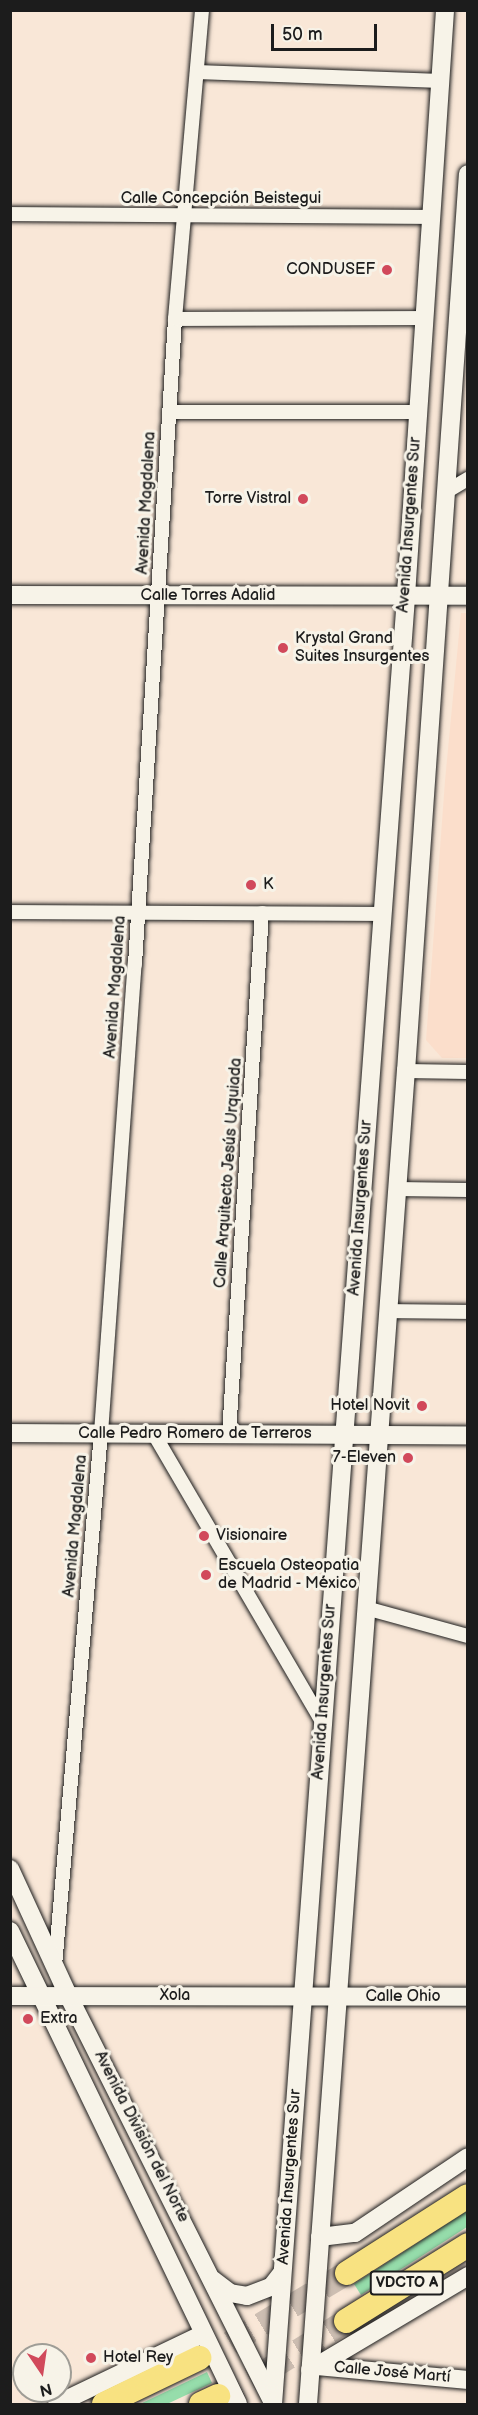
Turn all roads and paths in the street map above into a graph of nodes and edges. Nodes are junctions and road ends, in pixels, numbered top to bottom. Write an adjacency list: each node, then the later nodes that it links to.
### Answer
1 (202, 10): 3 (street, Avenida Magdalena)
2 (446, 10): 4 (main road, Avenida Insurgentes Sur)
3 (197, 72): 4 (street); 7 (street, Avenida Magdalena)
4 (441, 81): 8 (main road, Avenida Insurgentes Sur)
5 (468, 174): 11 (main road, Avenida Insurgentes Sur)
6 (10, 214): 7 (street, Calle Concepción Beistegui)
7 (185, 215): 8 (street, Calle Concepción Beistegui); 10 (street, Avenida Magdalena)
8 (431, 217): 9 (main road, Avenida Insurgentes Sur)
9 (424, 318): 10 (street); 13 (main road, Avenida Insurgentes Sur)
10 (175, 319): 12 (street, Avenida Magdalena)
11 (462, 322): 15 (main road, Avenida Insurgentes Sur)
12 (169, 412): 13 (street); 20 (street, Avenida Magdalena)
13 (418, 412): 17 (main road, Avenida Insurgentes Sur)
14 (468, 479): 15 (street)
15 (446, 492): 18 (main road, Avenida Insurgentes Sur)
16 (10, 595): 20 (main road, Calle Torres Adalid)
17 (406, 596): 18 (main road, Calle Torres Adalid); 20 (main road, Calle Torres Adalid); 24 (main road, Avenida Insurgentes Sur)
18 (438, 596): 19 (main road, Calle Torres Adalid); 25 (main road, Avenida Insurgentes Sur)
19 (468, 596)
20 (158, 597): 22 (street, Avenida Magdalena)
21 (10, 912): 22 (street)
22 (138, 913): 23 (street); 32 (street, Avenida Magdalena)
23 (262, 913): 24 (street); 34 (street, Calle Arquitecto Jesús Urquiada)
24 (382, 914): 35 (main road, Avenida Insurgentes Sur)
25 (406, 1071): 26 (street); 27 (main road, Avenida Insurgentes Sur)
26 (468, 1072)
27 (398, 1188): 28 (street); 29 (main road, Avenida Insurgentes Sur)
28 (468, 1190)
29 (388, 1311): 30 (street); 36 (main road, Avenida Insurgentes Sur)
30 (468, 1312)
31 (10, 1433): 32 (main road, Calle Pedro Romero de Terreros)
32 (101, 1433): 33 (main road, Calle Pedro Romero de Terreros); 43 (street, Avenida Magdalena)
33 (154, 1434): 34 (main road, Calle Pedro Romero de Terreros); 40 (street)
34 (229, 1434): 35 (main road, Calle Pedro Romero de Terreros)
35 (344, 1434): 36 (main road, Calle Pedro Romero de Terreros); 40 (main road, Avenida Insurgentes Sur)
36 (379, 1434): 37 (main road, Calle Pedro Romero de Terreros); 38 (main road, Avenida Insurgentes Sur)
37 (468, 1435)
38 (366, 1608): 39 (street); 49 (main road, Avenida Insurgentes Sur)
39 (468, 1636)
40 (323, 1723): 46 (main road, Avenida Insurgentes Sur)
41 (10, 1869): 43 (main road, Avenida División del Norte)
42 (10, 1931): 45 (main road, Avenida División del Norte)
43 (55, 1966): 48 (main road, Avenida División del Norte)
44 (10, 1996): 45 (main road, Xola)
45 (42, 1996): 48 (main road, Xola); 59 (main road, Avenida División del Norte)
46 (304, 1996): 48 (main road, Xola); 49 (main road, Xola); 54 (main road, Avenida Insurgentes Sur)
47 (468, 1996): 49 (main road, Calle Ohio)
48 (69, 1997): 56 (main road, Avenida División del Norte)
49 (339, 1997): 52 (main road, Avenida Insurgentes Sur)
50 (468, 2157): 52 (main road)
51 (468, 2196): 55 (highway, VDCTO A)
52 (320, 2237): 61 (main road, Avenida Insurgentes Sur)
53 (468, 2245): 58 (highway, VDCTO A)
54 (282, 2273): 56 (main road); 66 (main road, Avenida Insurgentes Sur)
55 (347, 2273)
56 (211, 2276): 66 (main road, Avenida División del Norte)
57 (468, 2276): 61 (main road)
58 (346, 2321)
59 (203, 2334): 63 (main road, Avenida División del Norte); 64 (main road)
60 (200, 2358): 65 (highway)
61 (313, 2368): 62 (main road, Calle José Martí); 67 (main road, Avenida Insurgentes Sur)
62 (468, 2380)
63 (219, 2402)
64 (57, 2404)
65 (104, 2404)
66 (273, 2404)
67 (308, 2404)

